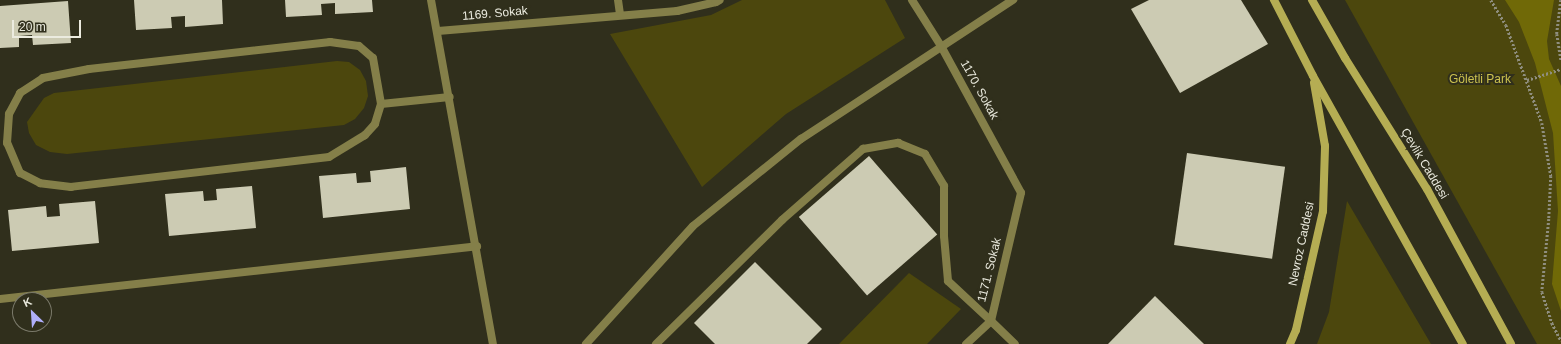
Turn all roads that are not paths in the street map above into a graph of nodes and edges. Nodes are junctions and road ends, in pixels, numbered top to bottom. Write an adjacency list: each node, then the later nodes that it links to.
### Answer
1 (431, 0): 9 (street)
2 (618, 0): 8 (street)
3 (720, 0): 8 (street, 1169. Sokak)
4 (912, 0): 10 (street, 1170. Sokak)
5 (1013, 0): 10 (street)
6 (1274, 0): 11 (main road)
7 (1312, 0): 25 (main road, Çevlik Caddesi)
8 (620, 15): 9 (street, 1169. Sokak)
9 (438, 31): 12 (street)
10 (942, 46): 14 (street, 1170. Sokak); 19 (street)
11 (1312, 76): 23 (main road, Nevroz Caddesi); 24 (main road)
12 (450, 97): 13 (street); 15 (street)
13 (381, 104): 13 (street)
14 (1022, 193): 17 (street, 1171. Sokak)
15 (477, 246): 16 (street); 18 (street)
16 (0, 299)
17 (990, 321): 20 (street); 21 (street, 1171. Sokak); 22 (street)
18 (493, 344)
19 (586, 344)
20 (656, 344)
21 (966, 344)
22 (1014, 344)
23 (1290, 344)
24 (1463, 344)
25 (1511, 344)

